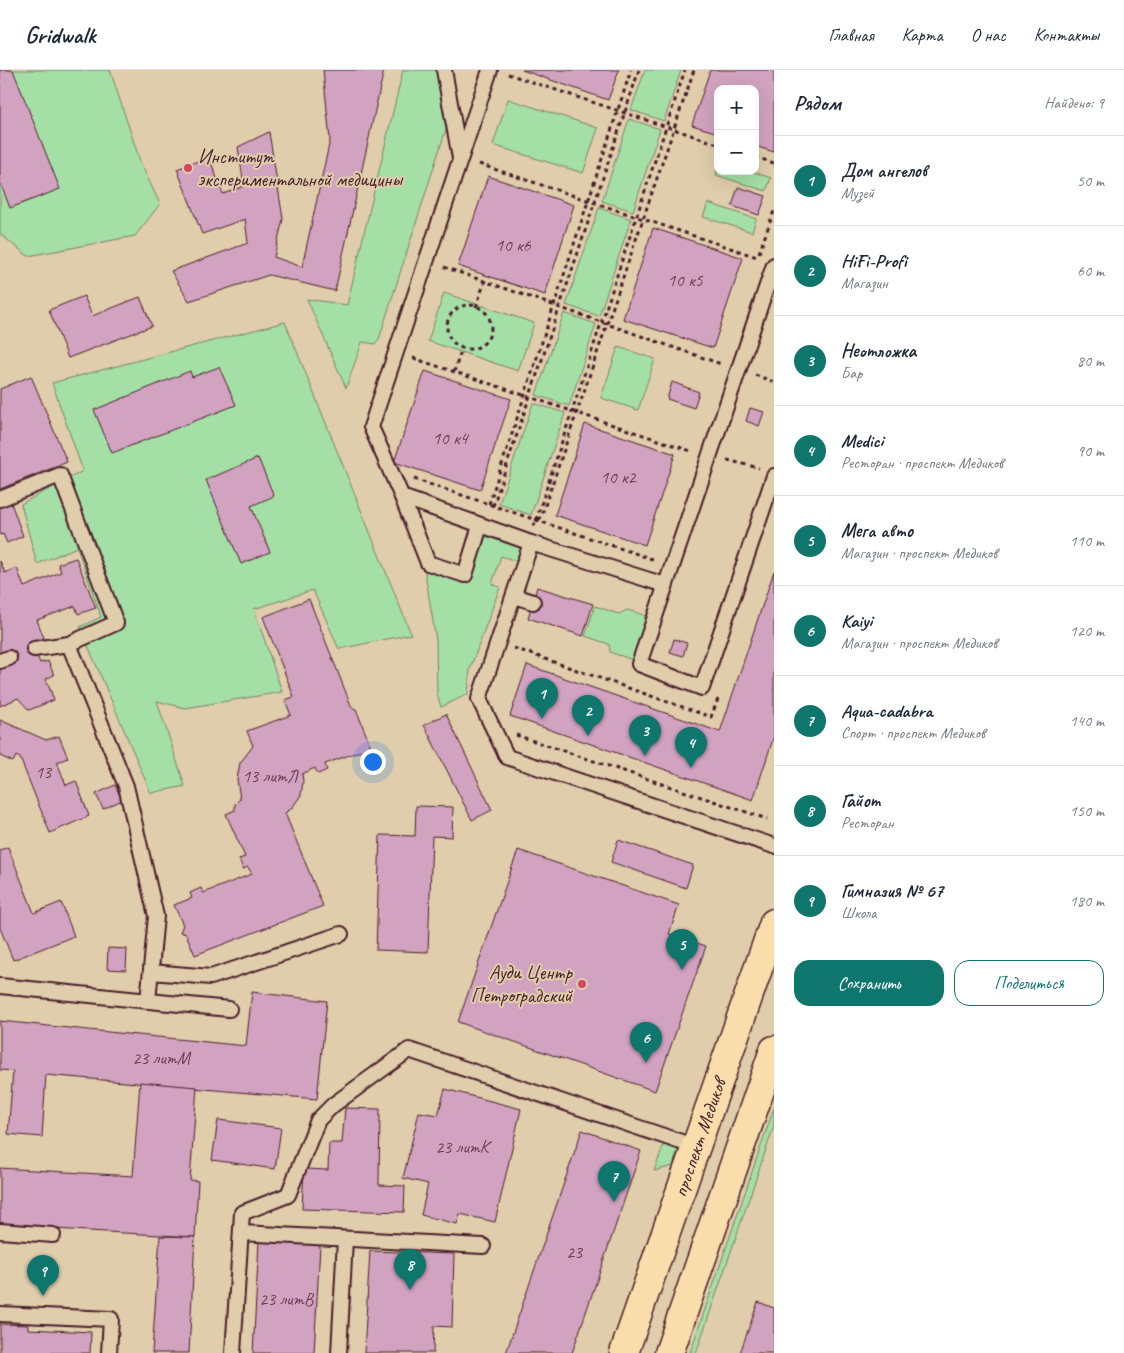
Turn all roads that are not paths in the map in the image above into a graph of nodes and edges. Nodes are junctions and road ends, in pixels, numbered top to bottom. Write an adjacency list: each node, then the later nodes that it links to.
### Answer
1 (444, 70): 3 (lane)
2 (497, 71): 3 (lane)
3 (467, 161): 6 (lane)
4 (774, 265): 10 (lane)
5 (770, 472): 10 (lane)
6 (402, 498): 8 (lane); 8 (lane)
7 (0, 499): 13 (lane)
8 (480, 526): 9 (lane)
9 (531, 543): 10 (lane); 11 (lane)
10 (666, 585)
11 (514, 596): 12 (lane); 15 (lane)
12 (533, 602)
13 (69, 644): 14 (lane); 18 (lane)
14 (34, 648)
15 (774, 846)
16 (774, 923): 23 (main road, проспект Медиков)
17 (341, 934): 18 (lane)
18 (151, 972): 20 (lane)
19 (0, 986): 20 (lane)
20 (148, 1001): 21 (lane)
21 (229, 1008)
22 (774, 1050): 34 (main road)
23 (696, 1147): 25 (lane); 33 (main road, проспект Медиков)
24 (0, 1231): 26 (lane)
25 (241, 1233): 27 (lane); 31 (lane)
26 (53, 1235)
27 (345, 1239): 28 (lane); 32 (lane)
28 (483, 1246)
29 (0, 1314): 30 (lane)
30 (109, 1353)
31 (233, 1353)
32 (339, 1353)
33 (624, 1353)
34 (669, 1353)

